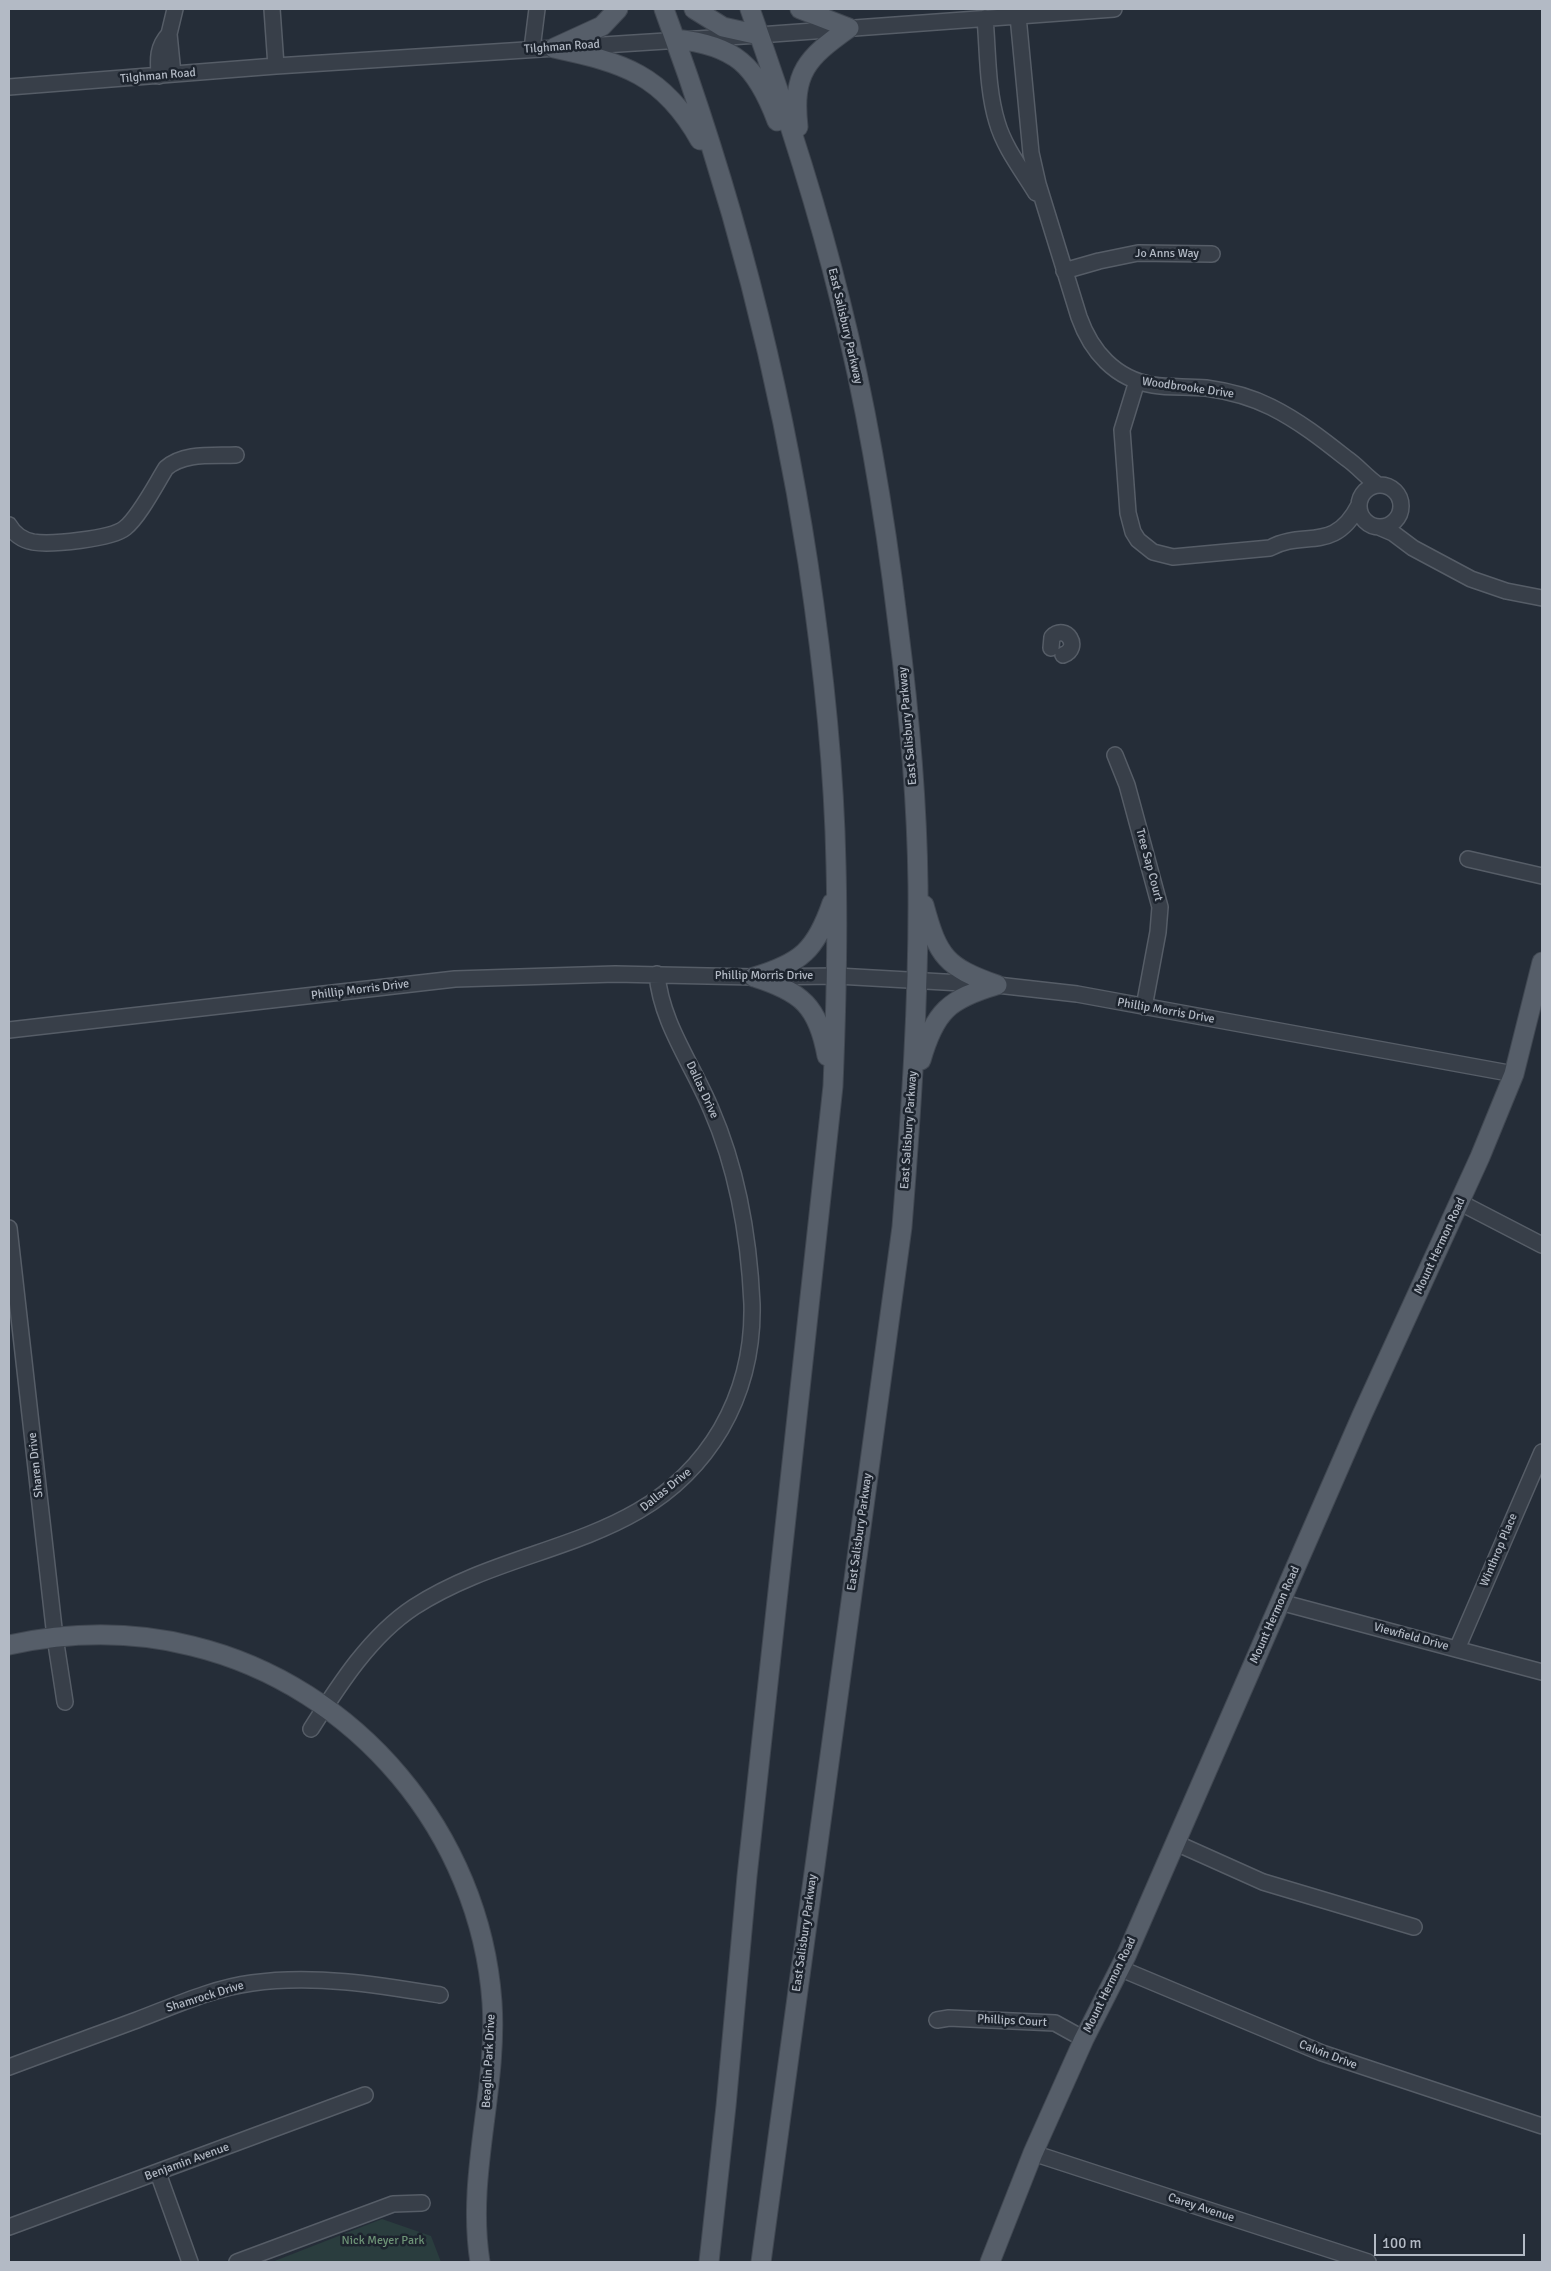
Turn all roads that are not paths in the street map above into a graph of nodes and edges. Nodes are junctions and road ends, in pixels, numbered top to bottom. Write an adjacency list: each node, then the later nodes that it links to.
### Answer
1 (176, 9): 18 (street)
2 (272, 9): 17 (street)
3 (537, 9): 16 (street)
4 (618, 9): 15 (main road)
5 (664, 9): 14 (main road)
6 (694, 9): 13 (main road)
7 (750, 9): 13 (main road, East Salisbury Parkway)
8 (800, 9): 12 (main road)
9 (1114, 9): 10 (street, Tilghman Road)
10 (1018, 16): 11 (street, Tilghman Road); 22 (street, Woodbrooke Drive)
11 (985, 18): 12 (street, Tilghman Road); 22 (street, Woodbrooke Drive)
12 (849, 28): 13 (street, Tilghman Road); 20 (main road)
13 (760, 35): 14 (street, Tilghman Road); 20 (main road, East Salisbury Parkway)
14 (675, 39): 15 (street, Tilghman Road); 21 (main road); 24 (main road)
15 (554, 48): 16 (street, Tilghman Road); 21 (main road)
16 (532, 49): 17 (street, Tilghman Road)
17 (276, 66): 18 (street, Tilghman Road)
18 (166, 75): 19 (street, Tilghman Road)
19 (9, 87)
20 (802, 163): 24 (main road, East Salisbury Parkway)
21 (720, 174): 41 (main road)
22 (1045, 208): 25 (street, Woodbrooke Drive)
23 (1212, 254): 25 (street, Jo Anns Way)
24 (828, 256): 40 (main road, East Salisbury Parkway)
25 (1064, 271): 26 (street, Woodbrooke Drive)
26 (1136, 381): 27 (street, Woodbrooke Drive); 34 (street)
27 (1336, 451): 29 (street, Woodbrooke Drive); 30 (street, Woodbrooke Drive)
28 (236, 455): 32 (street)
29 (1378, 485): 30 (street); 31 (street, Woodbrooke Drive)
30 (1360, 500): 33 (street, Woodbrooke Drive); 34 (street)
31 (1400, 512): 33 (street); 35 (street, Woodbrooke Drive)
32 (9, 525)
33 (1376, 526): 34 (street); 35 (street, Woodbrooke Drive)
34 (1270, 548)
35 (1426, 554): 36 (street, Woodbrooke Drive)
36 (1542, 598)
37 (1115, 755): 48 (street, Tree Sap Court)
38 (1468, 859): 39 (street)
39 (1542, 876)
40 (918, 883): 46 (main road, East Salisbury Parkway); 47 (main road)
41 (836, 888): 44 (main road); 45 (main road)
42 (1542, 962): 49 (main road, Mount Hermon Road)
43 (657, 974): 45 (street, Phillip Morris Drive); 50 (street, Phillip Morris Drive); 64 (street, Dallas Drive)
44 (837, 976): 45 (street, Phillip Morris Drive); 46 (street, Phillip Morris Drive); 53 (main road)
45 (754, 977): 53 (main road)
46 (917, 979): 47 (street, Phillip Morris Drive); 52 (main road, East Salisbury Parkway)
47 (997, 984): 48 (street, Phillip Morris Drive); 52 (main road)
48 (1144, 1007): 51 (street, Phillip Morris Drive)
49 (1537, 1007): 51 (main road, Mount Hermon Road)
50 (9, 1030)
51 (1514, 1074): 54 (main road, Mount Hermon Road)
52 (914, 1085): 83 (main road, East Salisbury Parkway)
53 (833, 1086): 82 (main road)
54 (1461, 1203): 56 (street); 58 (main road, Mount Hermon Road)
55 (9, 1228): 59 (street, Sharen Drive)
56 (1542, 1245)
57 (1541, 1458): 61 (street, Winthrop Place)
58 (1280, 1602): 61 (street, Viewfield Drive); 66 (main road, Mount Hermon Road)
59 (55, 1637): 60 (main road, Beaglin Park Drive); 63 (street, Sharen Drive); 64 (main road, Beaglin Park Drive)
60 (9, 1645)
61 (1457, 1649): 62 (street, Viewfield Drive)
62 (1542, 1672)
63 (65, 1702)
64 (325, 1707): 65 (street, Dallas Drive); 81 (main road, Beaglin Park Drive)
65 (311, 1729)
66 (1176, 1843): 67 (street); 68 (main road, Mount Hermon Road)
67 (1414, 1927)
68 (1119, 1968): 71 (main road, Mount Hermon Road); 74 (street, Calvin Drive)
69 (440, 1996): 72 (street, Shamrock Drive)
70 (937, 2020): 71 (street, Phillips Court)
71 (1084, 2039): 75 (main road, Mount Hermon Road)
72 (9, 2067)
73 (365, 2095): 76 (street, Benjamin Avenue)
74 (1542, 2126)
75 (1033, 2153): 84 (main road, Mount Hermon Road); 85 (street, Carey Avenue)
76 (158, 2173): 78 (street, Benjamin Avenue); 79 (street)
77 (422, 2203): 80 (street)
78 (9, 2227)
79 (190, 2262)
80 (237, 2262)
81 (480, 2262)
82 (708, 2262)
83 (761, 2262)
84 (990, 2262)
85 (1368, 2262)

